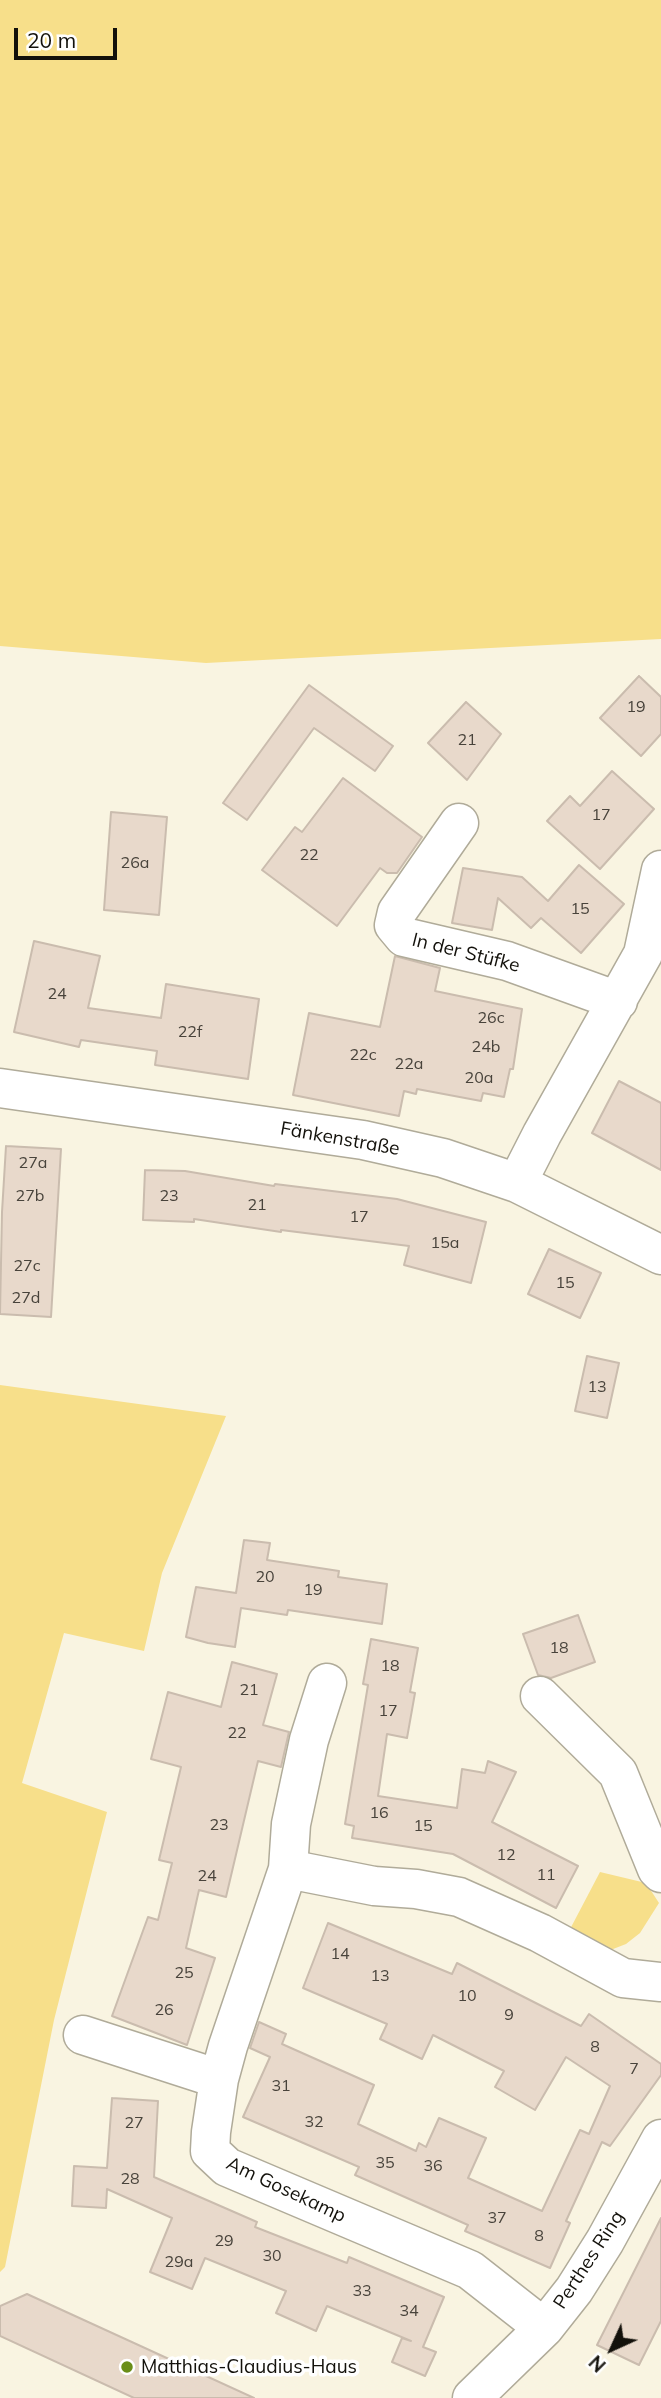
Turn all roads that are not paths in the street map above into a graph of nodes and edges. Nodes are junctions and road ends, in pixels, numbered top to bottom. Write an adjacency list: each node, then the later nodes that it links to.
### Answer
1 (459, 823): 3 (street, In der Stüfke)
2 (661, 870): 3 (street)
3 (618, 1001): 5 (street)
4 (0, 1088): 5 (street, Fänkenstraße)
5 (517, 1184): 6 (street, Fänkenstraße)
6 (661, 1255)
7 (327, 1683): 9 (street, Am Gosekamp)
8 (540, 1696): 10 (street)
9 (288, 1870): 11 (street); 13 (street, Am Gosekamp)
10 (661, 1873)
11 (661, 1982)
12 (83, 2035): 13 (street)
13 (219, 2079): 15 (street, Am Gosekamp)
14 (661, 2139): 15 (street, Perthes Ring)
15 (544, 2328): 16 (street, Perthes Ring)
16 (472, 2398)

